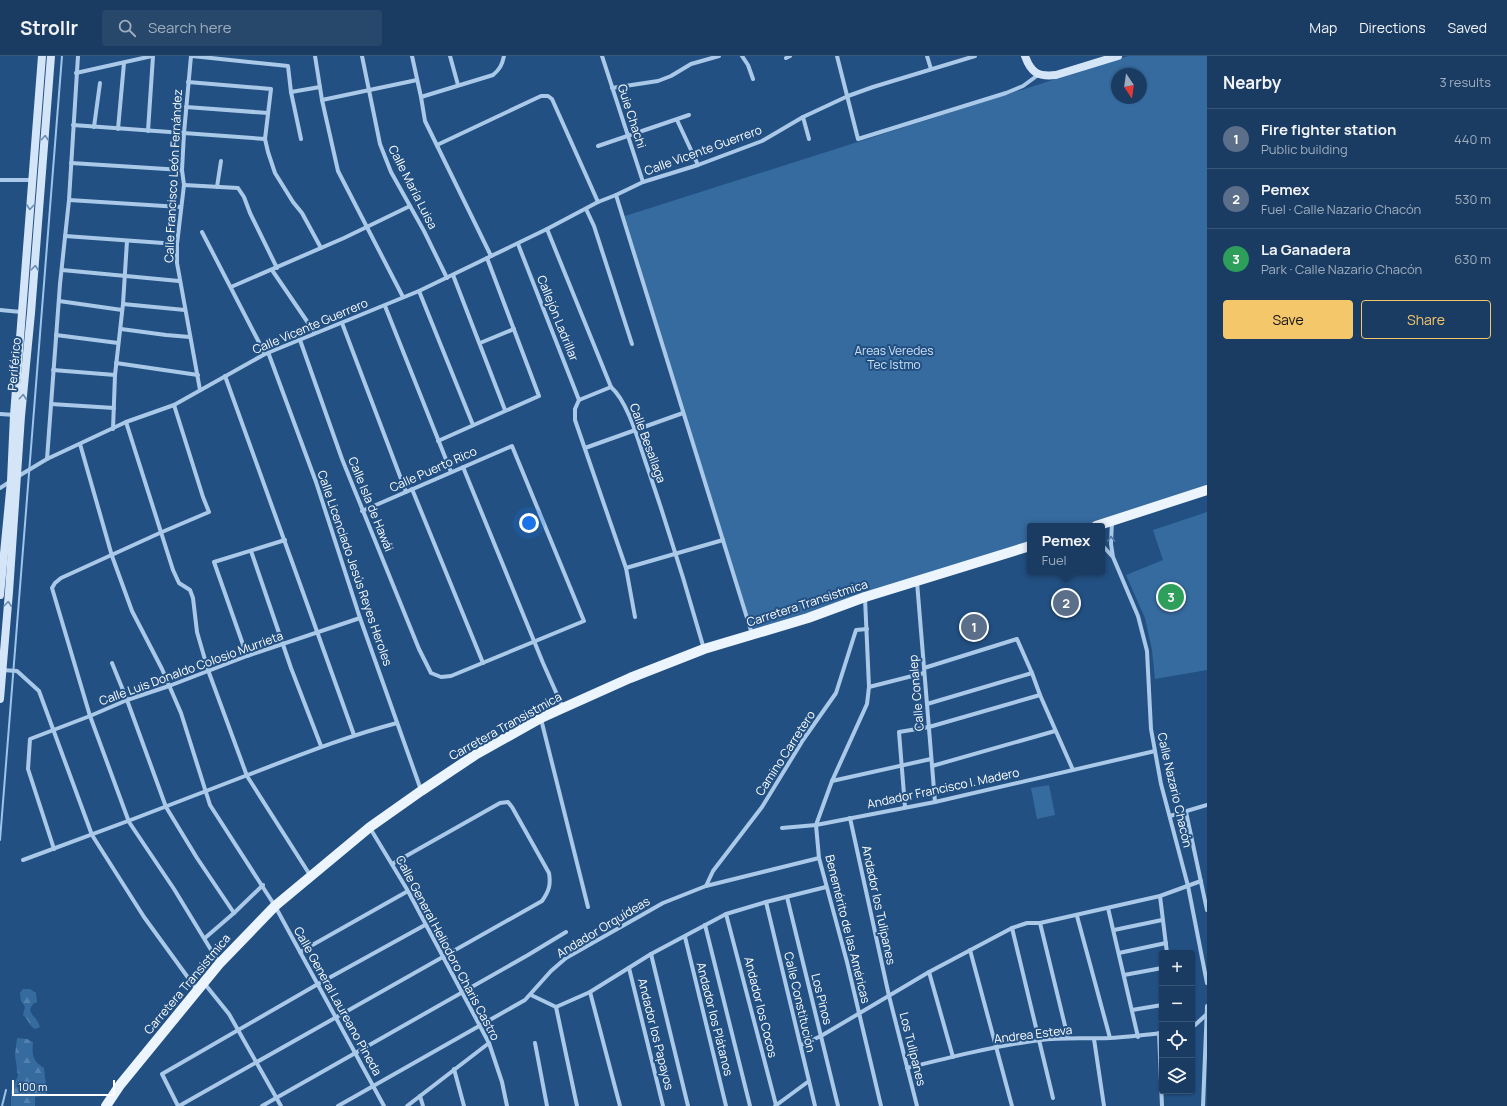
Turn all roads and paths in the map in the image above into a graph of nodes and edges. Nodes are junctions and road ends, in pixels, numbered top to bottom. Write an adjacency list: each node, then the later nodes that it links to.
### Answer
1 (42, 56): 56 (main road, Periférico)
2 (51, 56): 118 (main road, Periférico, one-way to 2)
3 (78, 56): 21 (street)
4 (153, 56): 19 (street); 43 (street)
5 (191, 56): 25 (street, Calle Francisco León Fernández); 31 (street)
6 (314, 56): 28 (street)
7 (362, 56): 30 (street, Calle María Luisa)
8 (412, 56): 24 (street)
9 (450, 56): 27 (street)
10 (504, 56): 27 (street)
11 (602, 56): 29 (street, Guie Chachi)
12 (719, 56): 29 (street)
13 (742, 56): 23 (street)
14 (837, 56): 32 (street)
15 (927, 56): 20 (street)
16 (975, 56): 20 (street, Calle Vicente Guerrero)
17 (1025, 56): 22 (main road)
18 (1118, 56): 22 (main road)
19 (124, 63): 21 (street); 42 (street)
20 (931, 69): 32 (street, Calle Vicente Guerrero)
21 (76, 73): 40 (street)
22 (1038, 75): 32 (street)
23 (753, 79)
24 (417, 80): 30 (street); 33 (street)
25 (188, 82): 35 (street, Calle Francisco León Fernández); 36 (street)
26 (100, 83): 41 (street)
27 (458, 85): 33 (street)
28 (320, 87): 31 (street); 34 (street)
29 (612, 88): 45 (street, Guie Chachi)
30 (369, 89): 34 (street); 63 (street, Calle María Luisa)
31 (291, 92): 47 (street)
32 (848, 96): 38 (street, Calle Vicente Guerrero)
33 (421, 97): 49 (street)
34 (322, 100): 66 (street)
35 (186, 107): 36 (street); 44 (street, Calle Francisco León Fernández)
36 (268, 113): 46 (street)
37 (689, 115): 39 (street)
38 (803, 117): 48 (street); 53 (street, Calle Vicente Guerrero)
39 (677, 120): 45 (street); 53 (street)
40 (73, 125): 41 (street); 52 (street)
41 (94, 128): 42 (street)
42 (118, 129): 43 (street)
43 (148, 131): 44 (street)
44 (184, 133): 46 (street); 54 (street, Calle Francisco León Fernández)
45 (628, 136): 50 (street); 57 (street, Guie Chachi)
46 (265, 139): 73 (street)
47 (301, 139)
48 (809, 139)
49 (437, 145): 62 (street); 74 (street)
50 (598, 146)
51 (221, 161): 59 (street)
52 (71, 163): 54 (street); 61 (street)
53 (698, 165): 57 (street, Calle Vicente Guerrero)
54 (182, 170): 58 (street, Calle Francisco León Fernández)
55 (0, 180): 56 (street)
56 (32, 180): 92 (main road, Periférico, one-way to 92)
57 (643, 182): 60 (street, Calle Vicente Guerrero)
58 (184, 185): 59 (street); 64 (street, Calle Francisco León Fernández)
59 (217, 187): 76 (street)
60 (616, 196): 62 (street, Calle Vicente Guerrero); 116 (street)
61 (69, 200): 64 (street); 69 (street)
62 (598, 202): 65 (street, Calle Vicente Guerrero)
63 (410, 206): 66 (street); 81 (street, Calle María Luisa)
64 (180, 207): 71 (street, Calle Francisco León Fernández)
65 (586, 209): 67 (street, Calle Vicente Guerrero); 102 (street)
66 (367, 228): 73 (street); 85 (street)
67 (547, 229): 72 (street, Calle Vicente Guerrero); 109 (street, Calle Besallaga)
68 (202, 232): 83 (street, Calle Licenciado Jesús Reyes Heroles)
69 (65, 236): 70 (street); 77 (street)
70 (127, 241): 71 (street); 79 (street)
71 (177, 244): 82 (street, Calle Francisco León Fernández)
72 (518, 244): 74 (street, Calle Vicente Guerrero); 111 (street, Callejón Ladrillar)
73 (321, 248): 76 (street)
74 (491, 256): 75 (street, Calle Vicente Guerrero)
75 (487, 258): 80 (street, Calle Vicente Guerrero); 94 (street)
76 (277, 268): 78 (street)
77 (62, 270): 79 (street); 86 (street)
78 (272, 270): 83 (street); 96 (street)
79 (124, 275): 82 (street); 87 (street)
80 (453, 275): 81 (street, Calle Vicente Guerrero); 101 (street)
81 (447, 278): 84 (street, Calle Vicente Guerrero)
82 (179, 281): 91 (street, Calle Francisco León Fernández)
83 (231, 287): 103 (street, Calle Licenciado Jesús Reyes Heroles)
84 (420, 291): 85 (street, Calle Vicente Guerrero); 120 (street)
85 (403, 297): 88 (street, Calle Vicente Guerrero)
86 (59, 301): 90 (street); 97 (street)
87 (123, 304): 90 (street); 91 (street)
88 (385, 306): 93 (street, Calle Vicente Guerrero); 123 (street)
89 (0, 310): 92 (street)
90 (122, 310): 95 (street)
91 (185, 310): 98 (street, Calle Francisco León Fernández)
92 (22, 312): 118 (main road, Periférico)
93 (342, 323): 96 (street, Calle Vicente Guerrero); 133 (street)
94 (514, 328): 101 (street); 115 (street)
95 (121, 329): 98 (street); 100 (street)
96 (315, 333): 99 (street, Calle Vicente Guerrero)
97 (56, 335): 100 (street); 105 (street)
98 (190, 337): 107 (street, Calle Francisco León Fernández)
99 (300, 340): 103 (street, Calle Vicente Guerrero); 134 (street, Calle Isla de Hawái)
100 (118, 343): 104 (street)
101 (480, 343): 115 (street)
102 (632, 344)
103 (267, 353): 108 (street, Calle Vicente Guerrero); 151 (street, Calle Licenciado Jesús Reyes Heroles)
104 (116, 363): 106 (street); 107 (street)
105 (53, 370): 106 (street); 112 (street)
106 (115, 375): 114 (street)
107 (198, 375): 110 (street, Calle Francisco León Fernández)
108 (225, 376): 110 (street, Calle Vicente Guerrero); 138 (street)
109 (611, 387): 111 (street); 122 (street, Calle Besallaga)
110 (200, 390): 113 (street, Calle Vicente Guerrero)
111 (579, 400): 125 (street)
112 (51, 404): 114 (street); 126 (street)
113 (174, 405): 119 (street, Calle Vicente Guerrero); 137 (street)
114 (114, 408): 121 (street)
115 (505, 410): 120 (street)
116 (683, 413): 122 (street); 139 (street)
117 (0, 414): 118 (street)
118 (17, 415): 129 (main road, Periférico)
119 (126, 422): 121 (street, Calle Vicente Guerrero); 137 (street)
120 (473, 425): 123 (street)
121 (113, 429): 124 (street, Calle Vicente Guerrero)
122 (634, 430): 125 (street); 143 (street, Calle Besallaga)
123 (438, 441): 128 (street)
124 (80, 444): 126 (street, Calle Vicente Guerrero); 144 (street, Calle General Laureano Pineda)
125 (585, 448): 146 (street)
126 (47, 459): 129 (street, Calle Vicente Guerrero)
127 (462, 467): 128 (street, Calle Puerto Rico); 155 (street); 155 (street, Calle Puerto Rico)
128 (451, 472): 131 (street, Calle Puerto Rico)
129 (14, 479): 130 (street, Calle Vicente Guerrero); 148 (main road, Periférico); 162 (main road, Periférico, one-way to 129)
130 (0, 488)
131 (412, 489): 133 (street, Calle Puerto Rico); 160 (street)
132 (1207, 490): 135 (main road)
133 (406, 492): 134 (street, Calle Puerto Rico)
134 (362, 511): 160 (street, Calle Isla de Hawái)
135 (1112, 521): 136 (main road); 145 (street, Calle Nazario Chacón, one-way to 135)
136 (1105, 523)
137 (162, 532): 144 (street); 163 (street)
138 (285, 540): 142 (street); 153 (street)
139 (723, 540): 143 (street); 154 (street)
140 (1027, 547): 147 (main road, Carretera Transistmica)
141 (1105, 549): 145 (street, Calle Nazario Chacón)
142 (251, 551): 156 (street); 158 (street)
143 (676, 554): 146 (street); 157 (street, Calle Besallaga)
144 (112, 556): 166 (street, Calle General Laureano Pineda); 173 (street)
145 (1112, 557): 181 (street, Calle Nazario Chacón)
146 (626, 568): 150 (street)
147 (917, 582): 149 (main road, Carretera Transistmica); 161 (street, Calle Conalep)
148 (0, 595)
149 (865, 597): 152 (street, Benemérito de las Américas); 154 (main road, Carretera Transistmica)
150 (635, 617)
151 (360, 618): 153 (street, Calle Luis Donaldo Colosio Murrieta); 175 (street, Calle Licenciado Jesús Reyes Heroles)
152 (867, 629): 167 (street, Benemérito de las Américas); 209 (street, Camino Carretero)
153 (318, 632): 156 (street, Calle Luis Donaldo Colosio Murrieta); 179 (street)
154 (752, 635): 157 (main road, Carretera Transistmica)
155 (534, 642): 160 (street); 172 (street)
156 (283, 644): 158 (street, Calle Luis Donaldo Colosio Murrieta); 180 (street)
157 (704, 649): 172 (main road, Carretera Transistmica)
158 (247, 656): 163 (street, Calle Luis Donaldo Colosio Murrieta)
159 (112, 663): 170 (street)
160 (483, 663)
161 (924, 668): 164 (street); 165 (street, Calle Conalep)
162 (4, 670): 169 (main road, Periférico); 177 (street)
163 (208, 670): 166 (street, Calle Luis Donaldo Colosio Murrieta); 186 (street)
164 (1032, 673): 168 (street); 171 (street)
165 (924, 674): 167 (street); 171 (street, Calle Conalep)
166 (169, 686): 170 (street, Calle Luis Donaldo Colosio Murrieta); 189 (street, Calle General Laureano Pineda)
167 (869, 687): 187 (street, Benemérito de las Américas)
168 (1040, 695): 176 (street); 178 (street)
169 (0, 699)
170 (127, 700): 173 (street, Calle Luis Donaldo Colosio Murrieta); 192 (street)
171 (927, 704): 176 (street, Calle Conalep)
172 (563, 708): 174 (main road, Carretera Transistmica)
173 (90, 716): 177 (street, Calle Luis Donaldo Colosio Murrieta); 197 (street)
174 (541, 718): 188 (main road, Carretera Transistmica); 218 (street)
175 (396, 722): 179 (street); 188 (street, Calle Licenciado Jesús Reyes Heroles)
176 (929, 727): 182 (street, Calle Conalep); 183 (street)
177 (53, 730): 201 (street); 202 (street, Calle Luis Donaldo Colosio Murrieta)
178 (1056, 731): 184 (street); 185 (street)
179 (354, 735): 180 (street)
180 (321, 746): 186 (street)
181 (1155, 751): 185 (street, Andador Francisco I. Madero); 195 (street, Calle Nazario Chacón)
182 (931, 759): 183 (street); 184 (street, Calle Conalep)
183 (902, 765): 187 (street); 193 (street)
184 (932, 766): 190 (street, Calle Conalep)
185 (1073, 770): 190 (street, Andador Francisco I. Madero)
186 (247, 776): 189 (street); 206 (street)
187 (832, 781): 198 (street, Benemérito de las Américas)
188 (421, 790): 199 (main road, Carretera Transistmica)
189 (205, 792): 192 (street); 208 (street, Calle General Laureano Pineda)
190 (935, 802): 193 (street, Andador Francisco I. Madero)
191 (1207, 805): 194 (street)
192 (166, 807): 197 (street); 221 (street)
193 (905, 807): 196 (street, Andador Francisco I. Madero)
194 (1186, 812): 195 (street); 207 (street)
195 (1170, 816): 210 (street, Calle Nazario Chacón)
196 (850, 818): 198 (street, Andador Francisco I. Madero); 253 (street, Andador los Tulipanes)
197 (129, 822): 201 (street); 232 (street)
198 (816, 825): 200 (street, Andador Francisco I. Madero); 203 (street, Benemérito de las Américas)
199 (370, 827): 205 (street, Calle General Heliodoro Charis Castro); 206 (main road, Carretera Transistmica)
200 (782, 828)
201 (92, 835): 202 (street); 249 (street)
202 (54, 849): 204 (street)
203 (819, 858): 209 (street, Andador Orquídeas); 211 (street, Benemérito de las Américas)
204 (23, 860)
205 (392, 864): 213 (street, Calle General Heliodoro Charis Castro); 239 (street)
206 (311, 876): 217 (main road, Carretera Transistmica)
207 (1201, 881): 210 (street); 212 (street)
208 (262, 885): 217 (street, Calle General Laureano Pineda); 221 (street)
209 (706, 886): 252 (street, Andador Orquídeas)
210 (1188, 886): 215 (street); 243 (street, Calle Nazario Chacón)
211 (826, 887): 214 (street); 258 (street, Benemérito de las Américas)
212 (1205, 890): 220 (street)
213 (408, 891): 227 (street, Calle General Heliodoro Charis Castro); 236 (street)
214 (787, 896): 216 (street); 265 (street, Los Pinos)
215 (1160, 896): 219 (street); 224 (street)
216 (766, 902): 222 (street); 273 (street, Calle Constitución)
217 (275, 906): 236 (street, Calle General Laureano Pineda); 240 (main road, Carretera Transistmica)
218 (588, 907)
219 (1108, 908): 223 (street); 229 (street)
220 (1207, 910)
221 (234, 913): 232 (street)
222 (726, 914): 226 (street); 305 (street, Andador los Cocos)
223 (1077, 916): 225 (street); 269 (street)
224 (1162, 920): 229 (street); 233 (street)
225 (1040, 924): 228 (street); 267 (street)
226 (705, 925): 231 (street); 304 (street)
227 (425, 926): 239 (street, Calle General Heliodoro Charis Castro); 248 (street)
228 (1012, 928): 234 (street); 270 (street)
229 (1114, 930): 237 (street)
230 (566, 932): 250 (street)
231 (685, 936): 238 (street); 303 (street, Andador los Plátanos)
232 (205, 938): 240 (street)
233 (1166, 943): 235 (street); 237 (street)
234 (970, 950): 244 (street); 274 (street)
235 (1167, 950)
236 (300, 952): 248 (street, Calle General Laureano Pineda)
237 (1119, 953): 245 (street)
238 (651, 954): 241 (street); 302 (street)
239 (443, 956): 250 (street, Calle General Heliodoro Charis Castro); 260 (street)
240 (219, 964): 246 (main road, Carretera Transistmica)
241 (630, 968): 251 (street); 301 (street, Andador los Papayos)
242 (1159, 969): 245 (street)
243 (1206, 969): 247 (street, Calle Nazario Chacón)
244 (930, 972): 253 (street); 277 (street)
245 (1124, 975): 257 (street)
246 (204, 982): 249 (main road, Carretera Transistmica); 263 (street)
247 (1207, 983)
248 (318, 984): 260 (street, Calle General Laureano Pineda); 263 (street)
249 (197, 990): 288 (main road, Carretera Transistmica)
250 (461, 992): 262 (street, Calle General Heliodoro Charis Castro); 275 (street)
251 (590, 992): 256 (street); 300 (street)
252 (531, 995): 256 (street); 262 (street, Andador Orquídeas)
253 (889, 996): 258 (street); 280 (street, Los Tulipanes)
254 (1159, 1006): 257 (street)
255 (1207, 1006): 259 (street)
256 (556, 1007): 299 (street)
257 (1132, 1010): 266 (street)
258 (859, 1014): 265 (street); 308 (street, Benemérito de las Américas)
259 (1207, 1014): 261 (street); 276 (street)
260 (336, 1018): 275 (street, Calle General Laureano Pineda); 279 (street)
261 (1195, 1024)
262 (480, 1026): 271 (street, Calle General Heliodoro Charis Castro); 283 (street, Andador Orquídeas)
263 (239, 1030): 279 (street); 289 (street)
264 (1159, 1033): 266 (street, Andrea Esteva)
265 (822, 1036): 273 (street); 307 (street, Los Pinos)
266 (1138, 1036): 269 (street, Andrea Esteva)
267 (1068, 1038): 268 (street, Andrea Esteva); 270 (street, Andrea Esteva)
268 (1094, 1038): 269 (street, Andrea Esteva); 311 (street)
269 (1110, 1038)
270 (1039, 1040): 274 (street, Andrea Esteva); 286 (street)
271 (489, 1043): 281 (street); 297 (street, Calle General Heliodoro Charis Castro)
272 (535, 1043): 298 (street)
273 (801, 1045): 282 (street, Calle Constitución)
274 (996, 1048): 277 (street, Andrea Esteva); 310 (street)
275 (356, 1052): 283 (street, Calle General Laureano Pineda); 285 (street)
276 (1206, 1053): 287 (street)
277 (953, 1057): 280 (street, Andrea Esteva)
278 (1161, 1058): 312 (street)
279 (257, 1063): 285 (street); 289 (street)
280 (908, 1068): 309 (street, Los Tulipanes)
281 (454, 1069): 284 (street); 296 (street)
282 (809, 1081): 305 (street); 306 (street, Calle Constitución)
283 (373, 1086): 292 (street, Andador Orquídeas); 293 (street, Calle General Laureano Pineda)
284 (420, 1096): 294 (street); 295 (street)
285 (276, 1098): 290 (street); 291 (street)
286 (1053, 1098)
287 (1205, 1099): 313 (street)
288 (106, 1106)
289 (178, 1106)
290 (262, 1106)
291 (281, 1106)
292 (338, 1106)
293 (384, 1106)
294 (407, 1106)
295 (423, 1106)
296 (464, 1106)
297 (507, 1106)
298 (547, 1106)
299 (577, 1106)
300 (620, 1106)
301 (663, 1106)
302 (688, 1106)
303 (726, 1106)
304 (750, 1106)
305 (775, 1106)
306 (815, 1106)
307 (838, 1106)
308 (881, 1106)
309 (917, 1106)
310 (1012, 1106)
311 (1104, 1106)
312 (1162, 1106)
313 (1203, 1106)

